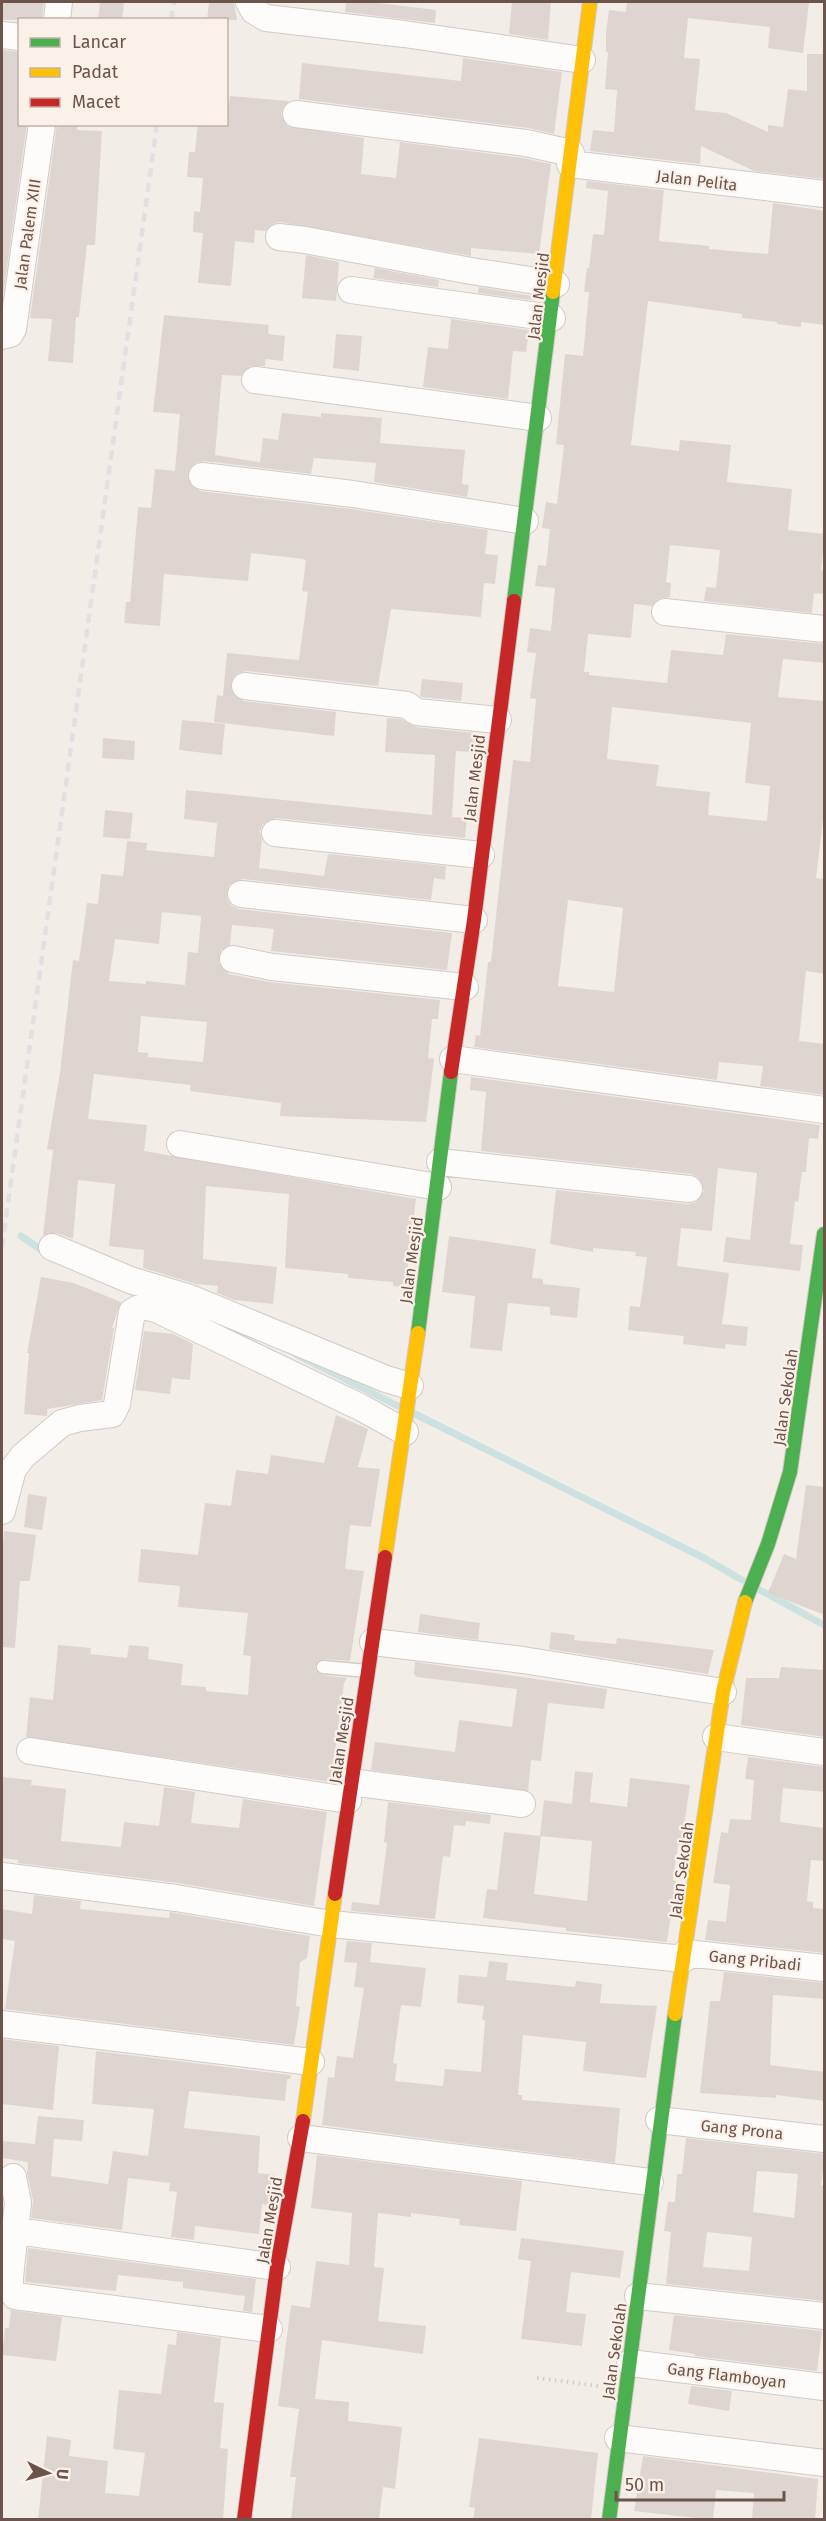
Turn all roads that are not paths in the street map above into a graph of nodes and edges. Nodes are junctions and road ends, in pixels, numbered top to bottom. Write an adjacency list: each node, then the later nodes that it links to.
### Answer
1 (59, 2): 4 (street)
2 (249, 2): 7 (street)
3 (591, 2): 7 (street, Jalan Mesjid)
4 (57, 18)
5 (2, 35): 6 (street)
6 (18, 37)
7 (582, 60): 10 (street, Jalan Mesjid)
8 (296, 114): 10 (street, Jalan Pelita)
9 (42, 126): 16 (street, Jalan Palem XIII)
10 (570, 158): 11 (street, Jalan Pelita); 13 (street, Jalan Mesjid)
11 (825, 194)
12 (279, 237): 13 (street)
13 (556, 284): 15 (street, Jalan Mesjid)
14 (351, 290): 15 (street)
15 (552, 318): 18 (street, Jalan Mesjid)
16 (2, 336)
17 (255, 380): 18 (street)
18 (538, 418): 20 (street, Jalan Mesjid)
19 (202, 476): 20 (street)
20 (525, 521): 24 (street, Jalan Mesjid)
21 (665, 612): 22 (street)
22 (825, 629)
23 (245, 686): 24 (street)
24 (498, 720): 26 (street, Jalan Mesjid)
25 (275, 833): 26 (street)
26 (481, 855): 28 (street, Jalan Mesjid)
27 (241, 894): 28 (street)
28 (474, 920): 30 (street, Jalan Mesjid)
29 (233, 959): 30 (street)
30 (465, 987): 31 (street, Jalan Mesjid)
31 (453, 1059): 32 (street); 34 (street, Jalan Mesjid)
32 (825, 1110)
33 (180, 1144): 34 (street)
34 (439, 1174): 35 (street); 38 (street, Jalan Mesjid)
35 (689, 1189)
36 (825, 1234): 44 (street, Jalan Sekolah)
37 (52, 1247): 38 (street)
38 (410, 1391): 39 (street, Jalan Mesjid)
39 (406, 1427): 40 (street); 41 (street, Jalan Mesjid)
40 (2, 1511)
41 (373, 1642): 43 (street, Jalan Mesjid); 44 (street)
42 (323, 1667): 43 (lane)
43 (369, 1671): 48 (street, Jalan Mesjid)
44 (723, 1692): 45 (street, Jalan Sekolah)
45 (716, 1737): 47 (street); 52 (street, Jalan Sekolah)
46 (30, 1751): 48 (street)
47 (825, 1752)
48 (349, 1791): 49 (street); 51 (street, Jalan Mesjid)
49 (522, 1804)
50 (2, 1876): 51 (street, Gang Pribadi)
51 (331, 1924): 52 (street, Gang Pribadi); 55 (street, Jalan Mesjid)
52 (685, 1956): 53 (street, Gang Pribadi); 56 (street, Jalan Sekolah)
53 (825, 1968)
54 (2, 2024): 55 (street)
55 (310, 2062): 57 (street, Jalan Mesjid)
56 (659, 2120): 58 (street, Gang Prona); 60 (street, Jalan Sekolah)
57 (301, 2138): 60 (street); 62 (street, Jalan Mesjid)
58 (825, 2139)
59 (14, 2177): 61 (street)
60 (650, 2182): 63 (street, Jalan Sekolah)
61 (16, 2231): 62 (street); 65 (street)
62 (277, 2267): 65 (street, Jalan Mesjid)
63 (639, 2296): 64 (street); 66 (street, Jalan Sekolah)
64 (825, 2316)
65 (269, 2329): 70 (street, Jalan Mesjid)
66 (630, 2362): 67 (street, Gang Flamboyan); 68 (street, Jalan Sekolah)
67 (825, 2387)
68 (618, 2438): 69 (street); 71 (street, Jalan Sekolah)
69 (825, 2463)
70 (244, 2520)
71 (609, 2520)

